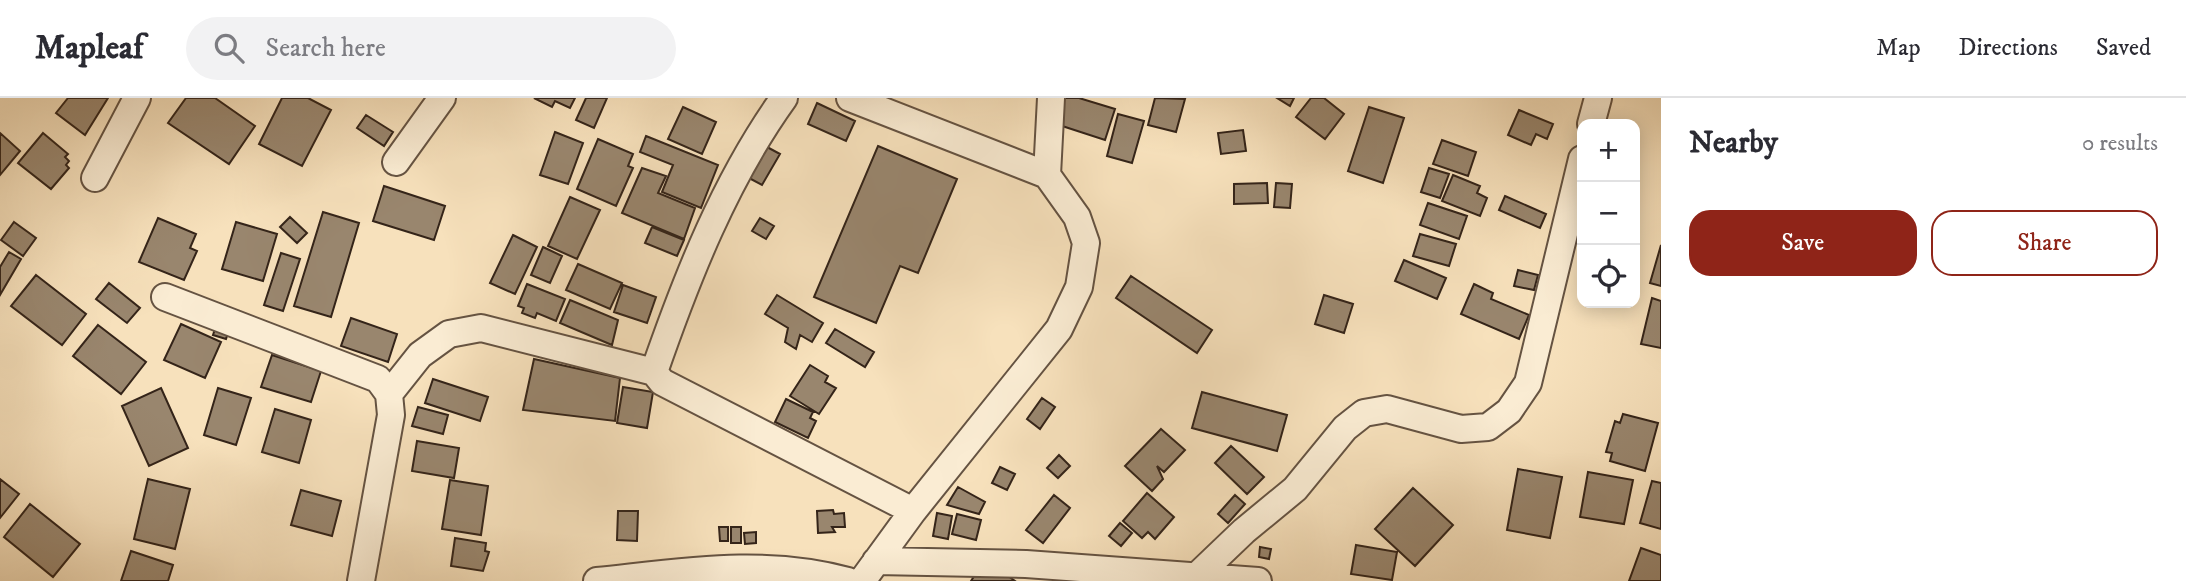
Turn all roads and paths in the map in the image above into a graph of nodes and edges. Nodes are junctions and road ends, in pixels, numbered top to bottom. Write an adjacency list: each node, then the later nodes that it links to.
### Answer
1 (137, 98): 10 (street)
2 (442, 98): 8 (street)
3 (785, 98): 13 (street)
4 (850, 98): 9 (street)
5 (1051, 98): 9 (street)
6 (1598, 98): 7 (street)
7 (1592, 119)
8 (396, 162)
9 (1047, 175): 15 (street)
10 (95, 178)
11 (1577, 180): 17 (street)
12 (165, 297): 14 (street)
13 (654, 372): 14 (street); 15 (street)
14 (389, 394): 18 (street)
15 (914, 511): 16 (street)
16 (869, 571): 17 (street)
17 (1199, 574): 21 (street)
18 (361, 581)
19 (597, 581): 20 (street)
20 (848, 581)
21 (1258, 581)

